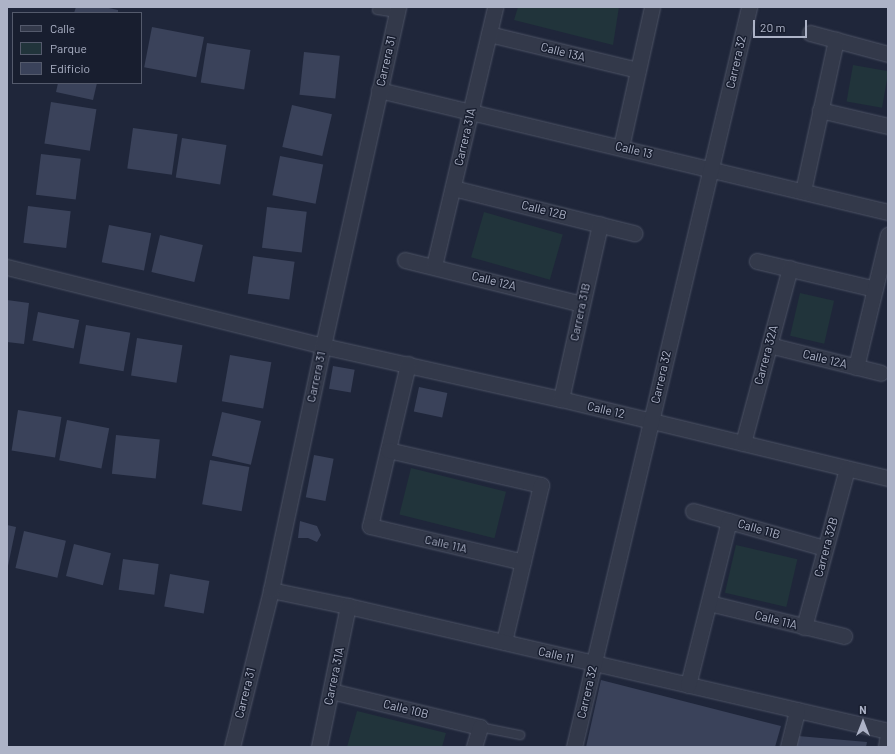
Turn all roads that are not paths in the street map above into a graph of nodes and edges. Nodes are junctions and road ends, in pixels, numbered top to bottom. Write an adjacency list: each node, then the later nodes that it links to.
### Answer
1 (495, 7): 6 (street, Carrera 31A)
2 (652, 7): 10 (street)
3 (749, 7): 16 (street, Carrera 32)
4 (377, 10): 5 (lane)
5 (397, 10): 11 (street, Carrera 31)
6 (489, 34): 10 (street, Calle 13A); 13 (street, Carrera 31A)
7 (810, 34): 8 (street)
8 (836, 40): 9 (street); 12 (street)
9 (888, 54)
10 (638, 70): 15 (street)
11 (379, 90): 13 (street, Calle 13); 31 (street, Carrera 31)
12 (820, 110): 14 (street); 18 (street)
13 (471, 111): 15 (street, Calle 13); 17 (street, Carrera 31A)
14 (888, 126)
15 (621, 147): 16 (street, Calle 13)
16 (710, 168): 18 (street, Calle 13); 36 (street, Carrera 32)
17 (453, 188): 20 (street, Calle 12B); 25 (street, Carrera 31A)
18 (803, 191): 19 (street, Calle 13)
19 (888, 212)
20 (600, 224): 21 (street, Calle 12B); 29 (street, Carrera 31B)
21 (634, 233)
22 (888, 235): 28 (street)
23 (405, 260): 25 (street, Calle 12A)
24 (756, 261): 27 (street)
25 (434, 266): 29 (street, Calle 12A)
26 (7, 267): 31 (street, Calle 12)
27 (790, 268): 28 (street); 30 (street, Carrera 32A)
28 (875, 289): 33 (street)
29 (582, 304): 35 (street, Carrera 31B)
30 (768, 345): 33 (street, Calle 12A); 37 (street, Carrera 32A)
31 (323, 346): 32 (street, Calle 12); 45 (street, Carrera 31)
32 (408, 364): 35 (street, Calle 12); 38 (street)
33 (856, 367): 34 (street, Calle 12A)
34 (881, 374)
35 (561, 399): 36 (street, Calle 12)
36 (651, 421): 37 (street, Calle 12); 51 (street, Carrera 32)
37 (743, 443): 39 (street, Calle 12)
38 (388, 450): 44 (street, Calle 11A); 44 (street)
39 (847, 468): 40 (street, Calle 12); 43 (street, Carrera 32B)
40 (888, 478)
41 (693, 511): 42 (street, Calle 11B)
42 (729, 521): 43 (street, Calle 11B); 46 (street)
43 (825, 548): 48 (street, Carrera 32B)
44 (523, 562): 50 (street)
45 (271, 590): 47 (street, Calle 11); 59 (street, Carrera 31)
46 (709, 603): 48 (street, Calle 11A); 52 (street)
47 (348, 606): 50 (street, Calle 11); 53 (street, Carrera 31A)
48 (804, 627): 49 (street, Calle 11A)
49 (844, 636)
50 (504, 642): 51 (street, Calle 11)
51 (594, 664): 52 (street, Calle 11); 62 (street, Carrera 32)
52 (688, 685): 54 (street, Calle 11)
53 (331, 690): 55 (street, Calle 10B); 60 (street, Carrera 31A)
54 (797, 710): 56 (street, Calle 11); 63 (street)
55 (480, 727): 57 (lane); 61 (street)
56 (888, 731)
57 (520, 735)
58 (888, 735): 64 (street)
59 (232, 747)
60 (319, 747)
61 (474, 747)
62 (574, 747)
63 (788, 747)
64 (886, 747)

